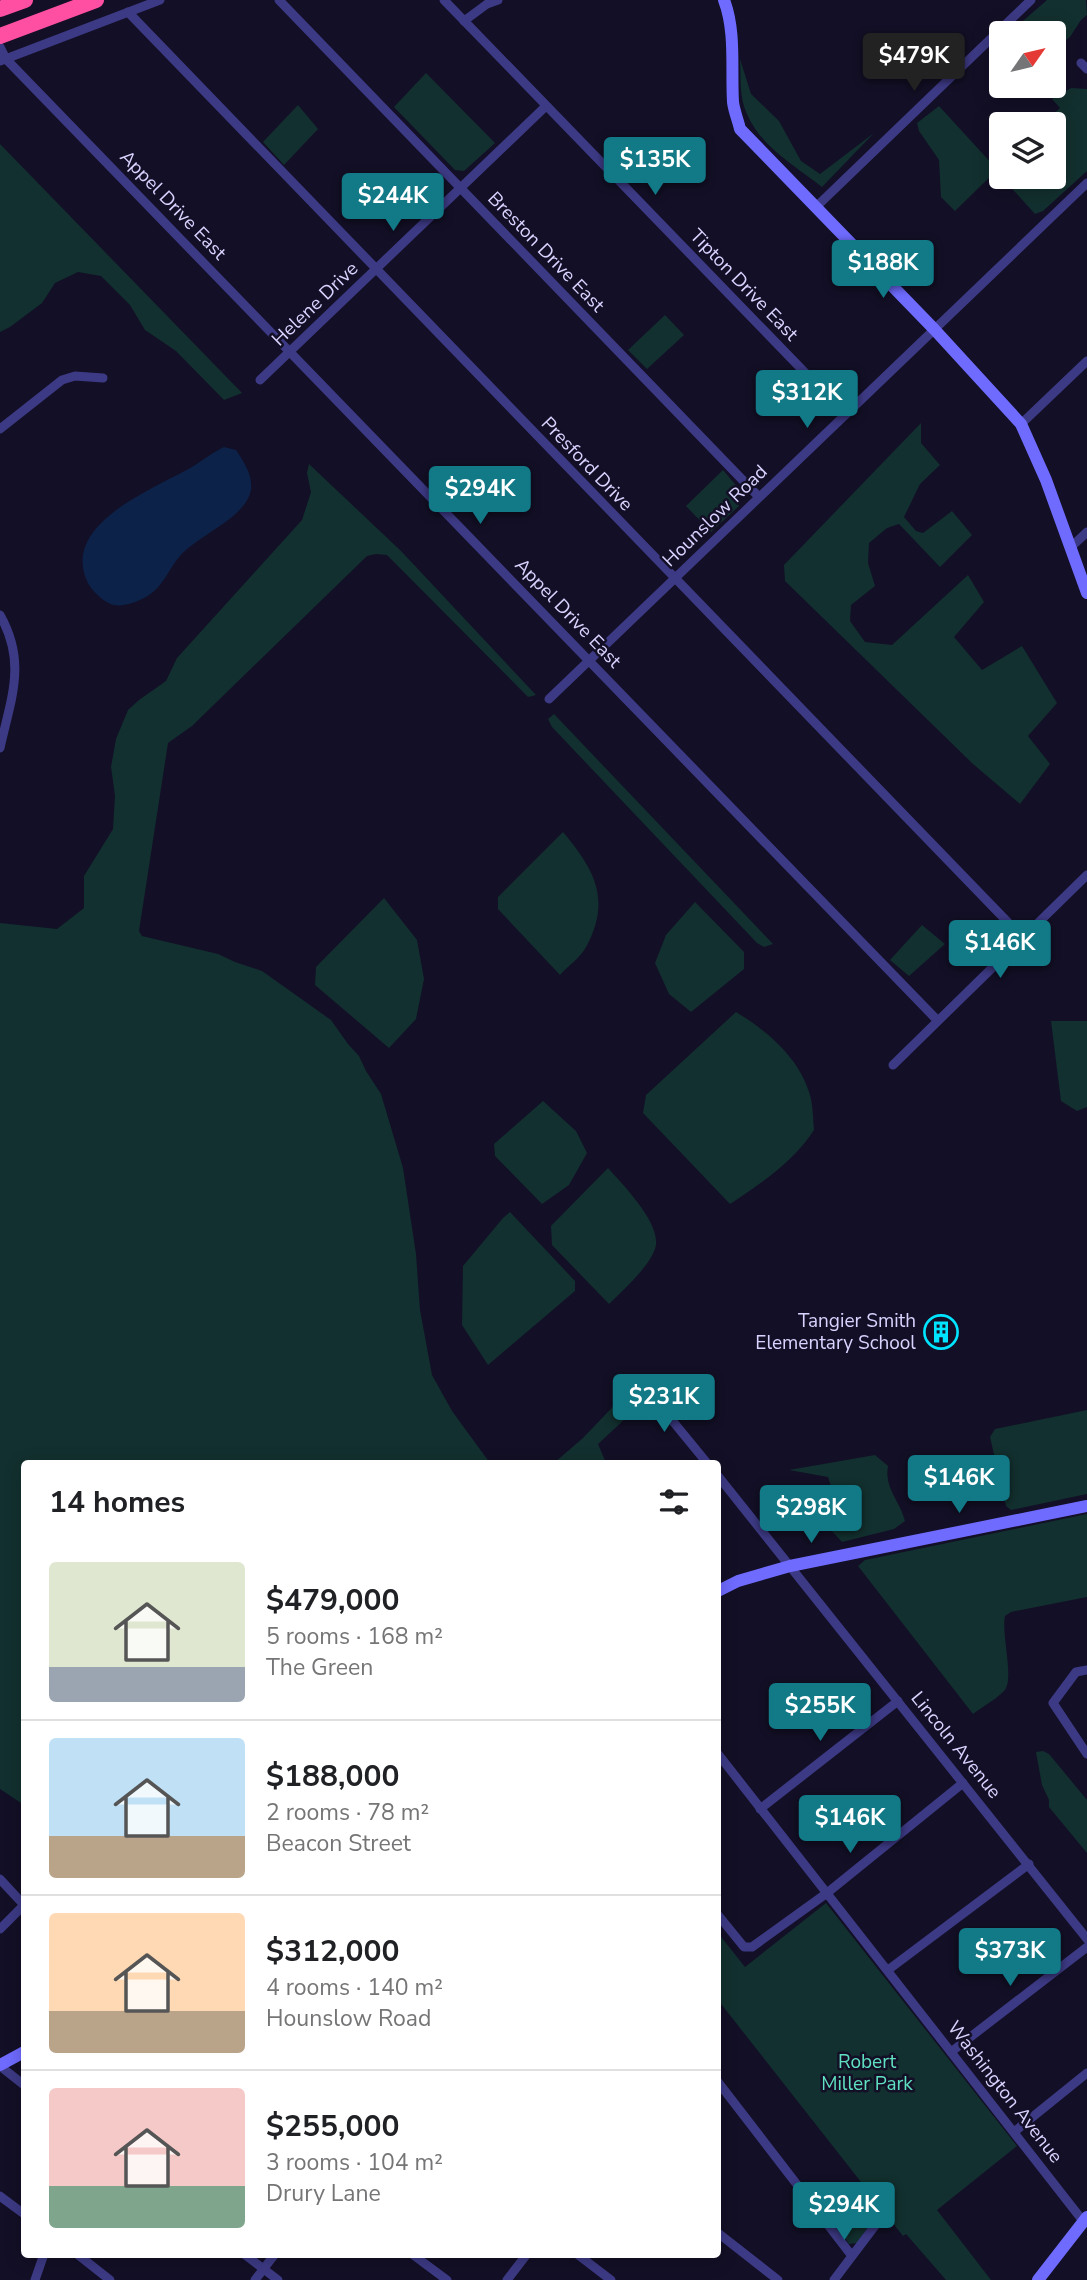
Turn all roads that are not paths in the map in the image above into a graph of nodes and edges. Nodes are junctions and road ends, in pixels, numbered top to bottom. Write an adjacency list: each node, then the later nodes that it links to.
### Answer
1 (25, 0): 9 (highway)
2 (96, 0): 12 (highway)
3 (160, 0): 10 (street)
4 (279, 0): 17 (street, Breston Drive East)
5 (444, 0): 11 (street, Tipton Drive East)
6 (498, 0): 11 (street)
7 (724, 0): 18 (street)
8 (1031, 0): 18 (street)
9 (0, 9)
10 (128, 12): 14 (street); 19 (street, Presford Drive)
11 (464, 21): 15 (street, Tipton Drive East)
12 (0, 36)
13 (0, 47): 14 (street, Appel Drive East)
14 (3, 60): 21 (street, Appel Drive East)
15 (546, 106): 17 (street, Helene Drive); 25 (street, Tipton Drive East)
16 (1087, 183): 20 (street, Hounslow Road)
17 (461, 189): 19 (street, Helene Drive); 28 (street, Breston Drive East)
18 (816, 207): 20 (street)
19 (376, 271): 21 (street, Helene Drive); 31 (street, Presford Drive)
20 (934, 329): 25 (street, Hounslow Road); 26 (street)
21 (291, 351): 24 (street, Helene Drive); 34 (street, Appel Drive East)
22 (1087, 361): 26 (street)
23 (103, 378): 27 (street)
24 (260, 380)
25 (845, 414): 28 (street, Hounslow Road)
26 (1021, 424): 30 (street)
27 (0, 429)
28 (759, 497): 31 (street, Hounslow Road)
29 (1087, 532): 30 (street)
30 (1071, 547): 32 (street)
31 (675, 580): 34 (street, Hounslow Road); 38 (street, Presford Drive)
32 (1087, 593)
33 (0, 615): 36 (street)
34 (591, 661): 35 (street, Hounslow Road); 39 (street, Appel Drive East)
35 (548, 699)
36 (0, 748)
37 (1087, 875): 38 (street)
38 (1023, 939): 39 (street)
39 (937, 1020): 40 (street)
40 (893, 1065)
41 (644, 1386): 42 (street)
42 (705, 1460)
43 (721, 1480): 45 (street, Lincoln Avenue)
44 (1087, 1506): 45 (street)
45 (790, 1566): 46 (street); 48 (street, Lincoln Avenue)
46 (721, 1590)
47 (1087, 1670): 49 (street)
48 (898, 1701): 51 (street, Lincoln Avenue); 52 (street)
49 (1087, 1754)
50 (721, 1758): 52 (street, Washington Avenue)
51 (963, 1783): 53 (street, Lincoln Avenue); 55 (street)
52 (760, 1809): 55 (street, Washington Avenue)
53 (1028, 1864): 60 (street, Lincoln Avenue); 62 (street)
54 (0, 1880): 56 (street)
55 (827, 1893): 58 (street); 62 (street, Washington Avenue)
56 (21, 1902)
57 (21, 1908): 59 (street)
58 (721, 1919)
59 (0, 1929)
60 (1087, 1939)
61 (1087, 1947): 63 (street)
62 (888, 1970): 63 (street, Washington Avenue)
63 (951, 2052): 69 (street, Washington Avenue)
64 (21, 2054): 65 (street)
65 (0, 2065): 67 (street)
66 (1087, 2073): 69 (street)
67 (21, 2082)
68 (721, 2086): 75 (street)
69 (1014, 2132): 72 (street, Washington Avenue)
70 (0, 2196): 71 (street)
71 (21, 2212)
72 (1085, 2219): 93 (street)
73 (877, 2223): 75 (street)
74 (721, 2235): 91 (street)
75 (852, 2256): 92 (street)
76 (43, 2258): 84 (street)
77 (82, 2258): 85 (street)
78 (249, 2258): 83 (street)
79 (272, 2258): 83 (street)
80 (417, 2258): 88 (street)
81 (524, 2258): 89 (street)
82 (582, 2258): 90 (street)
83 (263, 2269): 86 (street); 87 (street)
84 (35, 2280)
85 (110, 2280)
86 (255, 2280)
87 (278, 2280)
88 (447, 2280)
89 (507, 2280)
90 (611, 2280)
91 (778, 2280)
92 (834, 2280)
93 (1038, 2280)

